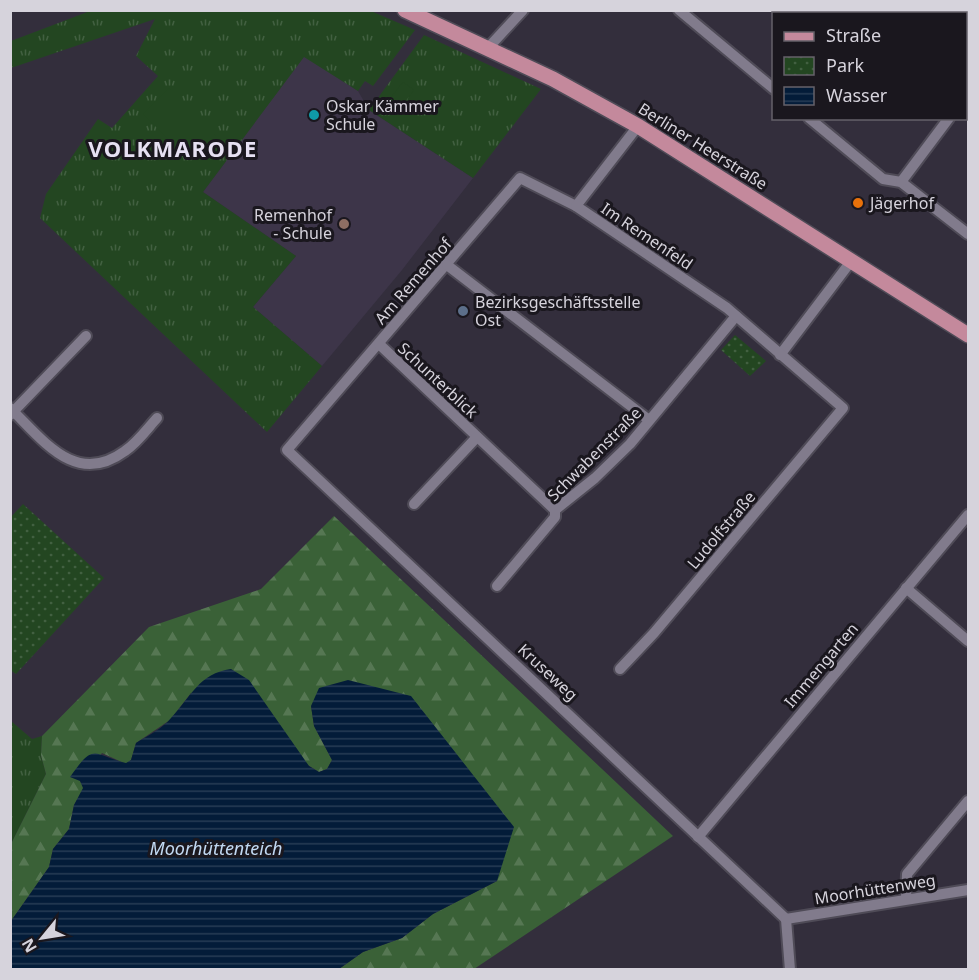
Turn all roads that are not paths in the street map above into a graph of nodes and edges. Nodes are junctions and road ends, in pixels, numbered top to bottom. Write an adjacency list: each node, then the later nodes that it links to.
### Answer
1 (405, 10): 4 (main road, Berliner Heerstraße)
2 (523, 10): 4 (street)
3 (679, 10): 5 (street)
4 (489, 48): 8 (main road, Berliner Heerstraße)
5 (772, 87)
6 (811, 120): 9 (street)
7 (948, 120): 9 (street)
8 (638, 126): 10 (street, Im Remenfeld); 12 (main road, Berliner Heerstraße)
9 (901, 182): 11 (street)
10 (576, 206): 13 (street, Am Remenhof); 14 (street, Im Remenfeld)
11 (969, 234)
12 (852, 260): 15 (main road, Berliner Heerstraße); 18 (street)
13 (447, 265): 17 (street, Am Remenhof); 22 (street)
14 (736, 316): 18 (street, Im Remenfeld); 22 (street, Schwabenstraße)
15 (969, 335)
16 (86, 336): 20 (street)
17 (379, 344): 23 (street, Schunterblick); 24 (street, Am Remenhof)
18 (780, 355): 19 (street, Im Remenfeld)
19 (843, 408): 31 (street, Ludolfstraße)
20 (12, 412): 21 (street)
21 (157, 418)
22 (649, 420): 26 (street, Schwabenstraße)
23 (477, 437): 25 (street, Schunterblick); 26 (street, Schunterblick)
24 (287, 450): 33 (street, Kruseweg)
25 (414, 504)
26 (555, 510): 28 (street, Schwabenstraße)
27 (969, 514): 29 (street, Immengarten)
28 (497, 586)
29 (906, 588): 30 (street); 33 (street, Immengarten)
30 (969, 641)
31 (620, 669)
32 (969, 801): 35 (street)
33 (698, 837): 36 (street, Kruseweg)
34 (969, 890): 35 (street, Moorhüttenweg)
35 (906, 898): 36 (street, Moorhüttenweg)
36 (786, 919): 37 (street)
37 (790, 969)

